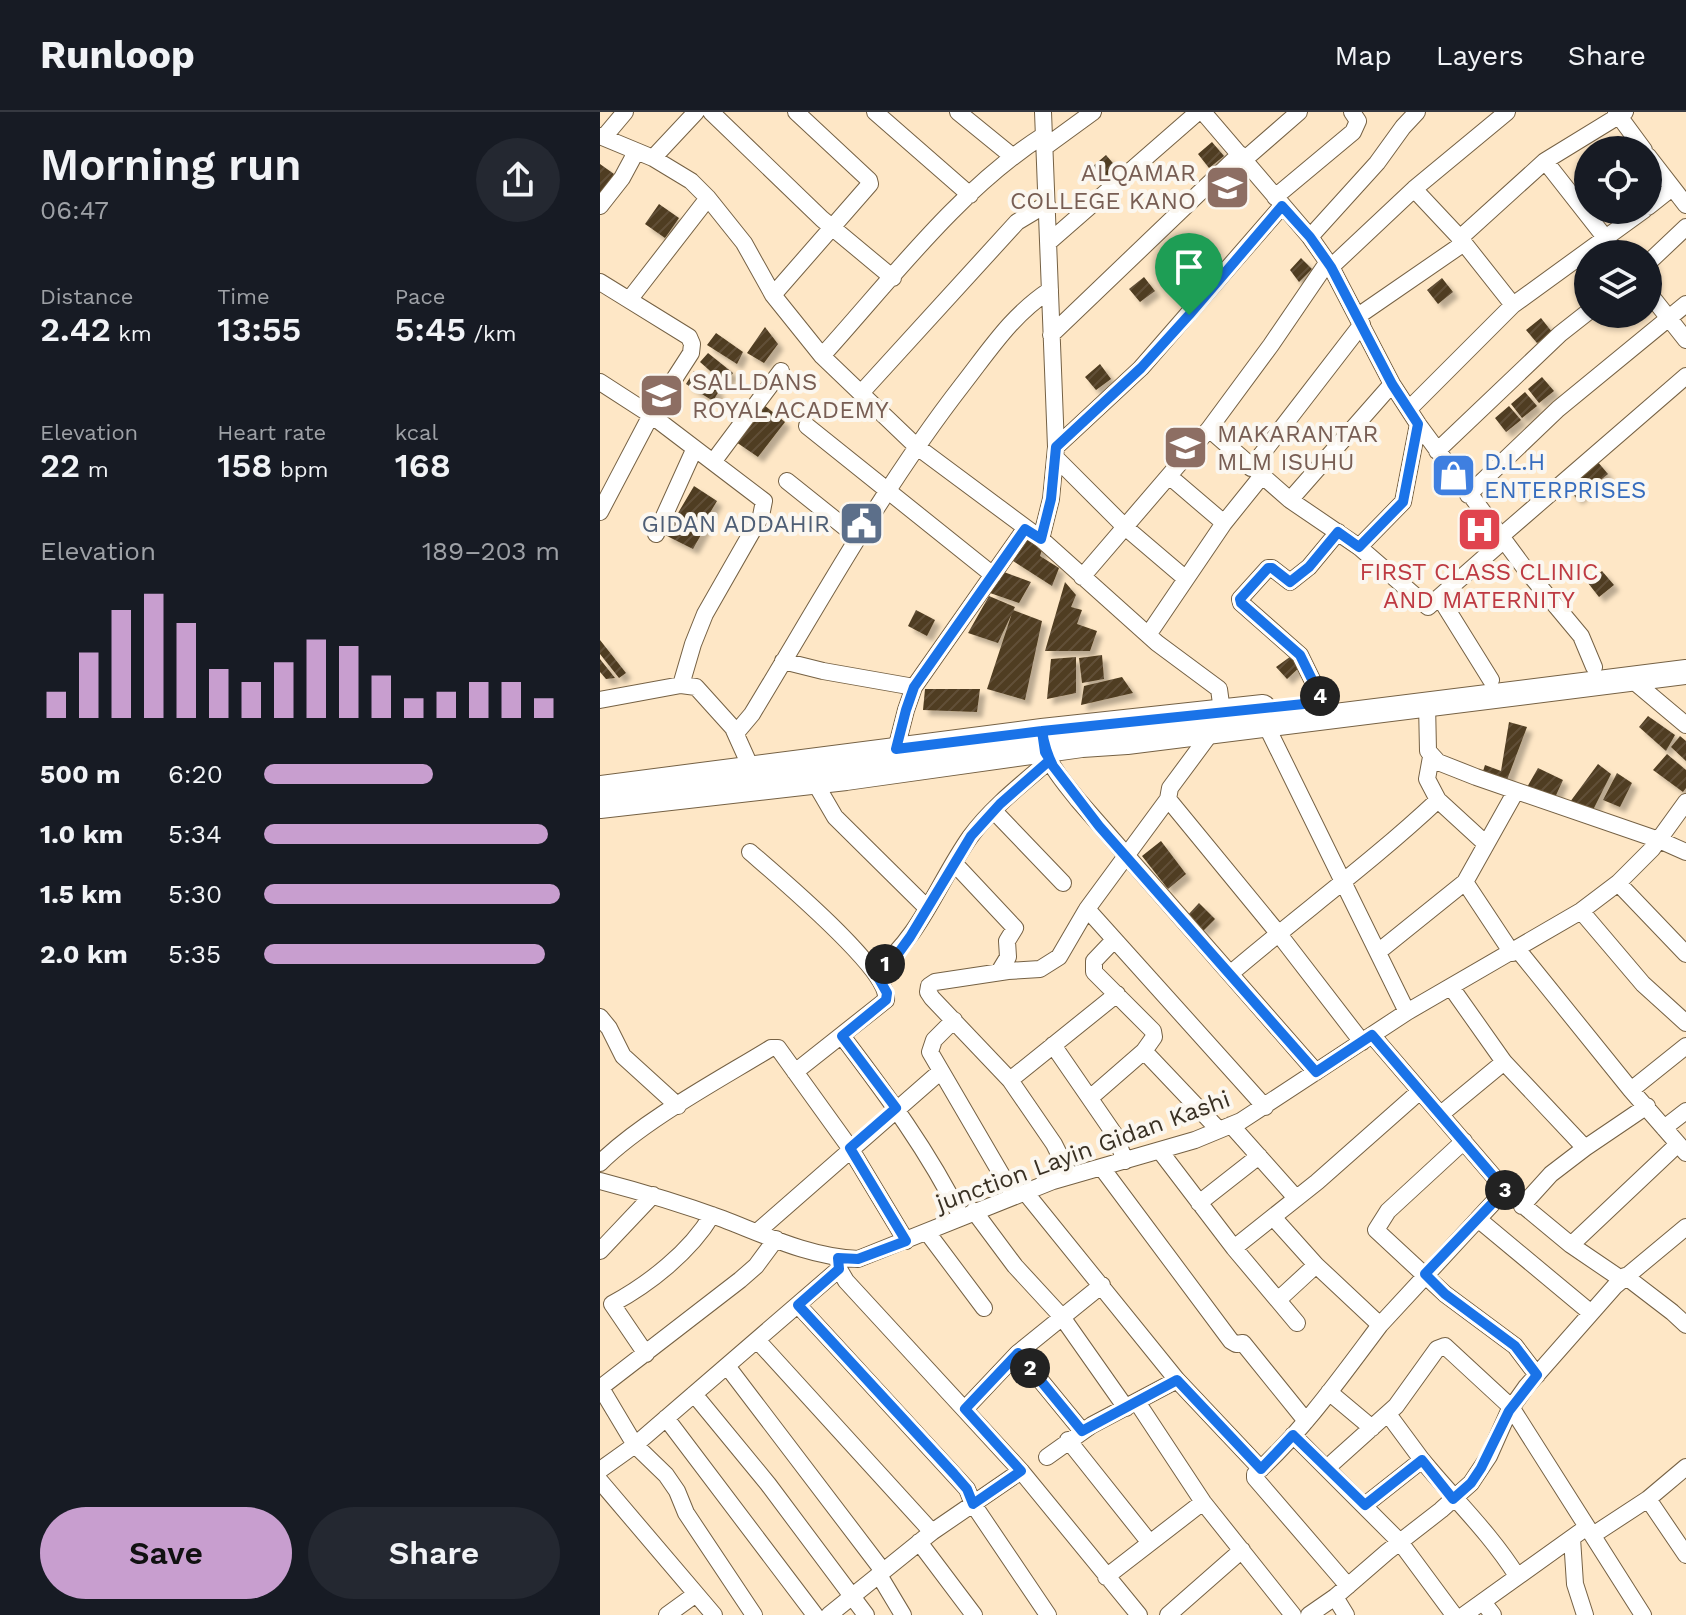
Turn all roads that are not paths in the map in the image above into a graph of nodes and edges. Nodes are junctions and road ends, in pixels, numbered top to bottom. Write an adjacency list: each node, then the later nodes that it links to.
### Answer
1 (625, 112): 15 (street)
2 (696, 112): 20 (street)
3 (711, 112): 34 (street)
4 (796, 112): 34 (street)
5 (875, 112): 25 (street)
6 (958, 112): 18 (street)
7 (1093, 112): 14 (street)
8 (1202, 112): 19 (street); 38 (street)
9 (1299, 112): 19 (street)
10 (1352, 112): 28 (street)
11 (1417, 112): 35 (street)
12 (1507, 112): 24 (street)
13 (1620, 113): 16 (street); 21 (street)
14 (1042, 125): 18 (street); 29 (street)
15 (602, 136): 17 (street)
16 (1635, 136)
17 (636, 152): 20 (street); 31 (street)
18 (1012, 156): 25 (street)
19 (1242, 156): 28 (street); 52 (street)
20 (653, 158): 27 (street)
21 (1545, 161): 36 (street); 37 (street)
22 (1662, 175): 23 (street)
23 (1672, 188): 26 (street); 30 (street)
24 (1414, 189): 37 (street); 40 (street)
25 (970, 195): 41 (street)
26 (1662, 196)
27 (708, 198): 44 (street); 45 (street)
28 (1279, 202): 35 (street); 68 (street)
29 (1047, 204): 38 (street); 59 (street)
30 (1686, 205)
31 (600, 206)
32 (1625, 224): 36 (street)
33 (1686, 227): 39 (street)
34 (832, 228): 41 (street); 44 (street)
35 (1310, 237): 40 (street)
36 (1606, 239): 47 (street)
37 (1462, 240): 47 (street); 50 (street)
38 (1049, 242): 43 (street)
39 (1662, 250)
40 (1329, 265): 50 (street); 64 (street)
41 (893, 278): 54 (street)
42 (600, 282): 45 (street)
43 (1050, 290): 52 (street); 65 (street)
44 (773, 295): 54 (street)
45 (629, 300): 61 (street)
46 (1686, 304): 49 (street)
47 (1513, 305): 60 (street)
48 (1662, 309): 49 (street)
49 (1669, 318): 53 (street); 74 (street)
50 (1360, 320): 58 (street); 70 (street)
51 (1574, 323): 67 (street)
52 (1051, 335): 68 (street)
53 (1686, 340)
54 (822, 356): 59 (street)
55 (781, 371): 69 (street)
56 (1686, 376): 84 (street)
57 (600, 382): 61 (street)
58 (1392, 384): 60 (street); 75 (street)
59 (861, 393): 65 (street)
60 (1409, 409): 62 (street)
61 (651, 415): 66 (street); 76 (street)
62 (1418, 424): 67 (street); 85 (street)
63 (807, 426): 73 (street)
64 (1209, 429): 70 (street); 71 (street)
65 (916, 446): 73 (street); 79 (street)
66 (694, 450): 69 (street); 81 (street)
67 (1437, 451): 74 (street)
68 (1055, 452): 78 (street); 83 (street)
69 (713, 462): 97 (street)
70 (1256, 472): 75 (street); 77 (street)
71 (1169, 476): 77 (street); 78 (street)
72 (787, 481): 82 (street)
73 (885, 491): 82 (street); 86 (street)
74 (1468, 495): 84 (street)
75 (1290, 500): 80 (street)
76 (600, 510)
77 (1224, 523): 88 (street)
78 (1125, 527): 87 (street); 88 (street)
79 (1025, 529): 83 (street); 86 (street)
80 (1338, 532): 85 (street); 100 (street)
81 (656, 534)
82 (857, 537): 92 (street)
83 (1041, 539): 87 (street)
84 (1502, 539): 89 (street); 93 (street)
85 (1359, 547): 89 (street)
86 (993, 575): 98 (street)
87 (1082, 577): 90 (street)
88 (1186, 579): 90 (street)
89 (1440, 598): 96 (street)
90 (1148, 635): 102 (street)
91 (1686, 656): 93 (main road)
92 (783, 661): 98 (street); 105 (street)
93 (1594, 667): 96 (main road)
94 (1686, 672): 95 (main road)
95 (1630, 678): 101 (main road); 104 (street)
96 (1491, 680): 100 (main road)
97 (681, 685): 99 (street); 105 (street)
98 (914, 687): 107 (street)
99 (600, 700)
100 (1323, 702): 102 (main road)
101 (1427, 703): 103 (main road); 108 (street)
102 (1217, 720): 103 (main road); 106 (main road); 113 (street)
103 (1265, 723): 124 (street)
104 (1686, 725)
105 (736, 733): 109 (street)
106 (1046, 748): 107 (main road); 110 (main road); 117 (street); 122 (street)
107 (896, 749): 109 (main road)
108 (1431, 757): 112 (street); 114 (street)
109 (751, 768): 111 (main road)
110 (814, 781): 116 (main road); 128 (street)
111 (600, 788)
112 (1516, 791): 118 (street); 119 (street)
113 (1168, 799): 122 (street); 131 (street)
114 (1438, 800): 119 (street); 124 (street)
115 (1686, 802): 118 (street, junction Layin Gidan Kashi)
116 (600, 806)
117 (994, 811): 123 (street); 126 (street)
118 (1659, 840): 121 (street); 127 (street, junction Layin Gidan Kashi)
119 (1486, 844): 125 (street)
120 (750, 852): 136 (street)
121 (1686, 852)
122 (1126, 856): 129 (street); 138 (street)
123 (954, 863): 128 (street); 137 (street)
124 (1343, 881): 131 (street); 134 (street)
125 (1465, 882): 133 (street); 134 (street)
126 (1063, 883)
127 (1618, 883): 130 (street, junction Layin Gidan Kashi); 135 (street)
128 (927, 908): 136 (street)
129 (1087, 909): 132 (street); 137 (street)
130 (1581, 911): 133 (street, junction Layin Gidan Kashi); 144 (street)
131 (1278, 933): 138 (street); 146 (street)
132 (1114, 940): 140 (street); 160 (street)
133 (1515, 951): 139 (street, junction Layin Gidan Kashi); 155 (street)
134 (1378, 952): 141 (street)
135 (1686, 954)
136 (875, 972): 145 (street)
137 (999, 972): 143 (street)
138 (1230, 974): 153 (street)
139 (1451, 987): 141 (street, junction Layin Gidan Kashi); 150 (street)
140 (1117, 994): 147 (street); 149 (street)
141 (1407, 1012): 146 (street, junction Layin Gidan Kashi)
142 (600, 1017): 158 (street)
143 (954, 1020): 151 (street); 154 (street)
144 (1686, 1023)
145 (842, 1036): 152 (street); 161 (street)
146 (1367, 1038): 153 (street, junction Layin Gidan Kashi); 156 (street)
147 (1053, 1045): 154 (street); 157 (street)
148 (1686, 1046): 155 (street)
149 (1144, 1051): 157 (street); 164 (street)
150 (1504, 1062): 163 (street); 168 (street)
151 (941, 1071): 161 (street); 178 (street)
152 (795, 1072): 158 (street); 167 (street)
153 (1316, 1072): 160 (street, junction Layin Gidan Kashi)
154 (1010, 1080): 175 (street)
155 (1631, 1090): 159 (street)
156 (1420, 1091): 163 (street); 180 (street)
157 (1090, 1098): 172 (street)
158 (678, 1106): 173 (street)
159 (1647, 1106): 165 (street); 168 (street)
160 (1265, 1107): 164 (street, junction Layin Gidan Kashi)
161 (896, 1108): 167 (street); 183 (street)
162 (1686, 1111): 165 (street)
163 (1441, 1114): 166 (street)
164 (1225, 1128): 170 (street, junction Layin Gidan Kashi); 171 (street)
165 (1664, 1128): 169 (street)
166 (1464, 1141): 177 (street); 197 (street)
167 (850, 1148): 188 (street); 191 (street)
168 (1585, 1148): 182 (street)
169 (1682, 1148): 192 (street)
170 (1160, 1151): 172 (street, junction Layin Gidan Kashi); 181 (street)
171 (1259, 1156): 180 (street); 181 (street)
172 (1125, 1161): 174 (street, junction Layin Gidan Kashi)
173 (600, 1163)
174 (1102, 1168): 175 (street, junction Layin Gidan Kashi); 223 (street)
175 (1070, 1176): 178 (street, junction Layin Gidan Kashi)
176 (600, 1181): 179 (street, junction Layin Gidan Kashi)
177 (1505, 1190): 182 (street); 186 (street)
178 (1020, 1194): 183 (street, junction Layin Gidan Kashi); 199 (street)
179 (653, 1195): 184 (street, junction Layin Gidan Kashi); 194 (street)
180 (1296, 1198): 185 (street)
181 (1199, 1203): 193 (street)
182 (1522, 1206): 192 (street)
183 (968, 1214): 189 (street, junction Layin Gidan Kashi); 205 (street)
184 (712, 1215): 188 (street, junction Layin Gidan Kashi); 202 (street)
185 (1273, 1217): 193 (street); 196 (street)
186 (1478, 1219): 197 (street); 204 (street)
187 (1686, 1227): 198 (street)
188 (757, 1232): 190 (street, junction Layin Gidan Kashi)
189 (927, 1232): 191 (street, junction Layin Gidan Kashi); 203 (street)
190 (776, 1239): 195 (street, junction Layin Gidan Kashi); 211 (street)
191 (906, 1241): 195 (street, junction Layin Gidan Kashi)
192 (1571, 1245): 198 (street)
193 (1234, 1248): 200 (street)
194 (600, 1251)
195 (838, 1264): 201 (street); 220 (street)
196 (1316, 1265): 200 (street); 207 (street)
197 (1425, 1274): 207 (street); 213 (street)
198 (1623, 1278): 204 (street); 208 (street)
199 (1102, 1285): 205 (street); 214 (street)
200 (1278, 1300): 206 (street)
201 (798, 1305): 209 (street); 239 (street)
202 (606, 1308): 211 (street)
203 (984, 1308)
204 (1591, 1313): 213 (street)
205 (1062, 1317): 210 (street); 218 (street)
206 (1297, 1323)
207 (1380, 1325): 216 (street)
208 (1686, 1325)
209 (757, 1340): 212 (street); 242 (street)
210 (1018, 1353): 220 (street); 225 (street)
211 (646, 1354): 215 (street)
212 (727, 1366): 217 (street); 248 (street)
213 (1537, 1375): 219 (street)
214 (1177, 1380): 218 (street); 232 (street)
215 (600, 1388): 227 (street)
216 (1329, 1392): 223 (street); 224 (street)
217 (694, 1394): 222 (street); 253 (street)
218 (1131, 1405): 225 (street); 238 (street)
219 (1511, 1407): 221 (street); 236 (street); 241 (street)
220 (965, 1409): 234 (street)
221 (1388, 1414): 224 (street); 229 (street)
222 (666, 1418): 227 (street); 259 (street)
223 (1306, 1421): 226 (street)
224 (1372, 1428): 230 (street)
225 (1075, 1435): 228 (street); 245 (street)
226 (1293, 1435): 230 (street); 232 (street)
227 (635, 1445): 233 (street); 258 (street)
228 (1047, 1457)
229 (1422, 1460): 236 (street); 240 (street)
230 (1328, 1467): 240 (street)
231 (1686, 1467): 237 (street)
232 (1261, 1469): 251 (street)
233 (600, 1470)
234 (1021, 1471): 239 (street); 250 (street)
235 (600, 1481): 252 (street)
236 (1453, 1499): 244 (street); 249 (street)
237 (1648, 1499): 241 (street); 247 (street)
238 (1203, 1502): 245 (street); 246 (street)
239 (973, 1504): 242 (street); 264 (street)
240 (1365, 1505): 244 (street)
241 (1590, 1531): 243 (street); 273 (street)
242 (926, 1537): 248 (street); 263 (street)
243 (1572, 1538): 249 (street); 272 (street)
244 (1400, 1542): 251 (street); 270 (street)
245 (1150, 1543): 250 (street)
246 (1242, 1550): 266 (street); 267 (street)
247 (1686, 1555)
248 (881, 1573): 253 (street); 262 (street)
249 (1517, 1576): 255 (street)
250 (1106, 1577): 265 (street)
251 (1348, 1586): 254 (street)
252 (696, 1594): 256 (street); 257 (street)
253 (852, 1597): 260 (street); 261 (street)
254 (1335, 1597): 268 (street); 269 (street)
255 (1488, 1609): 271 (street)
256 (667, 1615)
257 (714, 1615)
258 (754, 1615)
259 (815, 1615)
260 (829, 1615)
261 (866, 1615)
262 (903, 1615)
263 (974, 1615)
264 (1048, 1615)
265 (1139, 1615)
266 (1168, 1615)
267 (1293, 1615)
268 (1309, 1615)
269 (1346, 1615)
270 (1454, 1615)
271 (1464, 1615)
272 (1585, 1615)
273 (1643, 1615)

